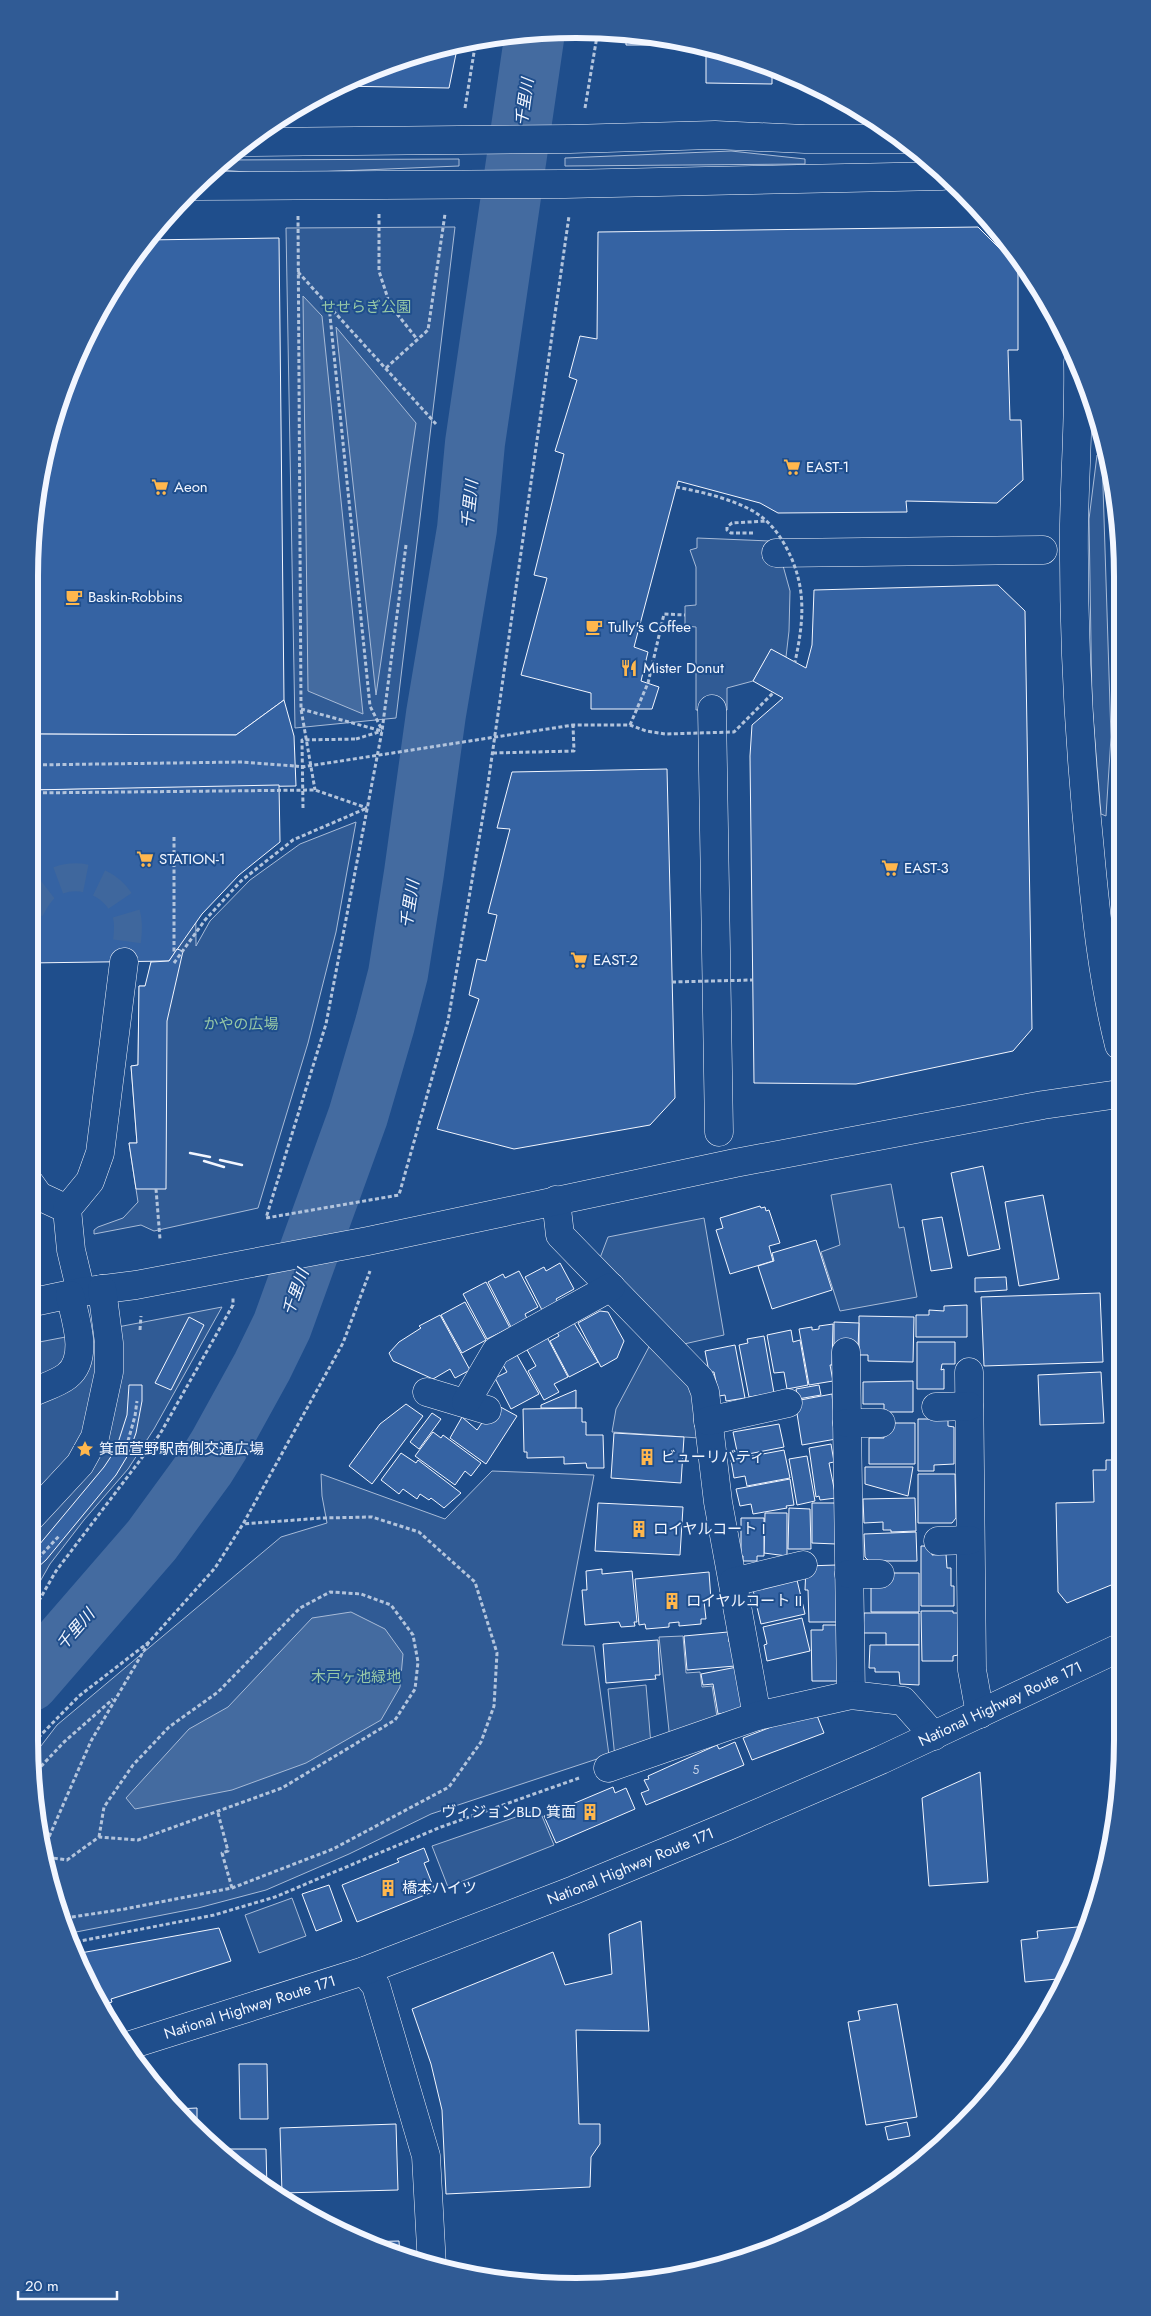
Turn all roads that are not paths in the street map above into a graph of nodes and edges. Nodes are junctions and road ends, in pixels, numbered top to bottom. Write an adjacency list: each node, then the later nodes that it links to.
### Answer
1 (889, 139): 2 (main road)
2 (258, 142)
3 (936, 176): 4 (main road)
4 (205, 186)
5 (1078, 384): 10 (main road)
6 (1043, 550): 7 (main road)
7 (776, 553)
8 (712, 709): 12 (main road)
9 (124, 962): 15 (main road)
10 (1114, 1026)
11 (1114, 1095): 14 (main road)
12 (719, 1132)
13 (38, 1196): 15 (main road)
14 (556, 1200): 16 (main road); 17 (main road)
15 (67, 1210): 17 (main road)
16 (611, 1287): 22 (main road); 26 (main road)
17 (84, 1292): 18 (main road); 21 (main road); 29 (main road)
18 (38, 1301)
19 (846, 1352): 27 (main road)
20 (968, 1372): 24 (main road)
21 (38, 1390)
22 (427, 1392)
23 (788, 1403): 26 (main road)
24 (969, 1406): 25 (main road); 30 (main road)
25 (936, 1407)
26 (708, 1421): 35 (main road)
27 (847, 1423): 28 (main road); 33 (main road)
28 (881, 1423)
29 (38, 1509)
30 (970, 1540): 31 (main road); 38 (main road)
31 (938, 1541)
32 (803, 1565): 35 (main road)
33 (849, 1574): 34 (main road); 37 (main road)
34 (880, 1574)
35 (733, 1582): 39 (main road)
36 (1114, 1652): 38 (main road, National Highway Route 171)
37 (851, 1695): 39 (main road); 40 (main road)
38 (980, 1714): 40 (main road, National Highway Route 171)
39 (757, 1716): 41 (main road)
40 (934, 1736): 42 (main road, National Highway Route 171)
41 (608, 1768)
42 (364, 1971): 43 (main road, National Highway Route 171); 44 (main road)
43 (132, 2044)
44 (432, 2259)

